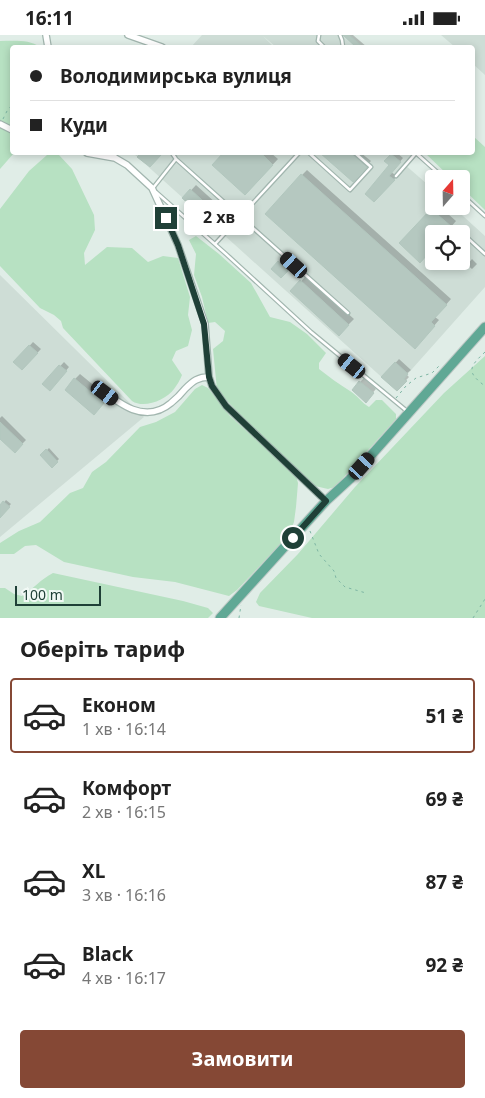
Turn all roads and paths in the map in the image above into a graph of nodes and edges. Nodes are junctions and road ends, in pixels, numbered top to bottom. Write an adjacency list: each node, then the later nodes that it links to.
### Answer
1 (128, 35): 2 (street)
2 (156, 45)
3 (10, 107): 4 (path)
4 (1, 124)
5 (113, 155): 15 (street)
6 (173, 155): 12 (lane)
7 (297, 155): 18 (lane)
8 (311, 155): 9 (lane)
9 (357, 155)
10 (414, 155): 14 (lane)
11 (418, 155): 13 (lane)
12 (176, 159): 15 (lane); 18 (lane)
13 (435, 170)
14 (396, 176)
15 (152, 188): 20 (lane); 26 (street)
16 (470, 202): 17 (lane)
17 (485, 216)
18 (240, 217): 20 (lane); 22 (lane)
19 (470, 240): 21 (lane)
20 (215, 244): 29 (lane)
21 (485, 253)
22 (348, 313)
23 (485, 327): 30 (main road)
24 (485, 352): 27 (path)
25 (445, 361): 29 (path)
26 (209, 377): 28 (street); 31 (street)
27 (485, 386)
28 (98, 387)
29 (394, 400): 30 (lane)
30 (409, 413): 31 (main road)
31 (326, 501): 32 (main road)
32 (306, 523): 33 (path); 34 (main road)
33 (366, 593)
34 (240, 597): 36 (main road); 37 (path)
35 (485, 599): 38 (path)
36 (220, 618)
37 (239, 618)
38 (473, 618)

